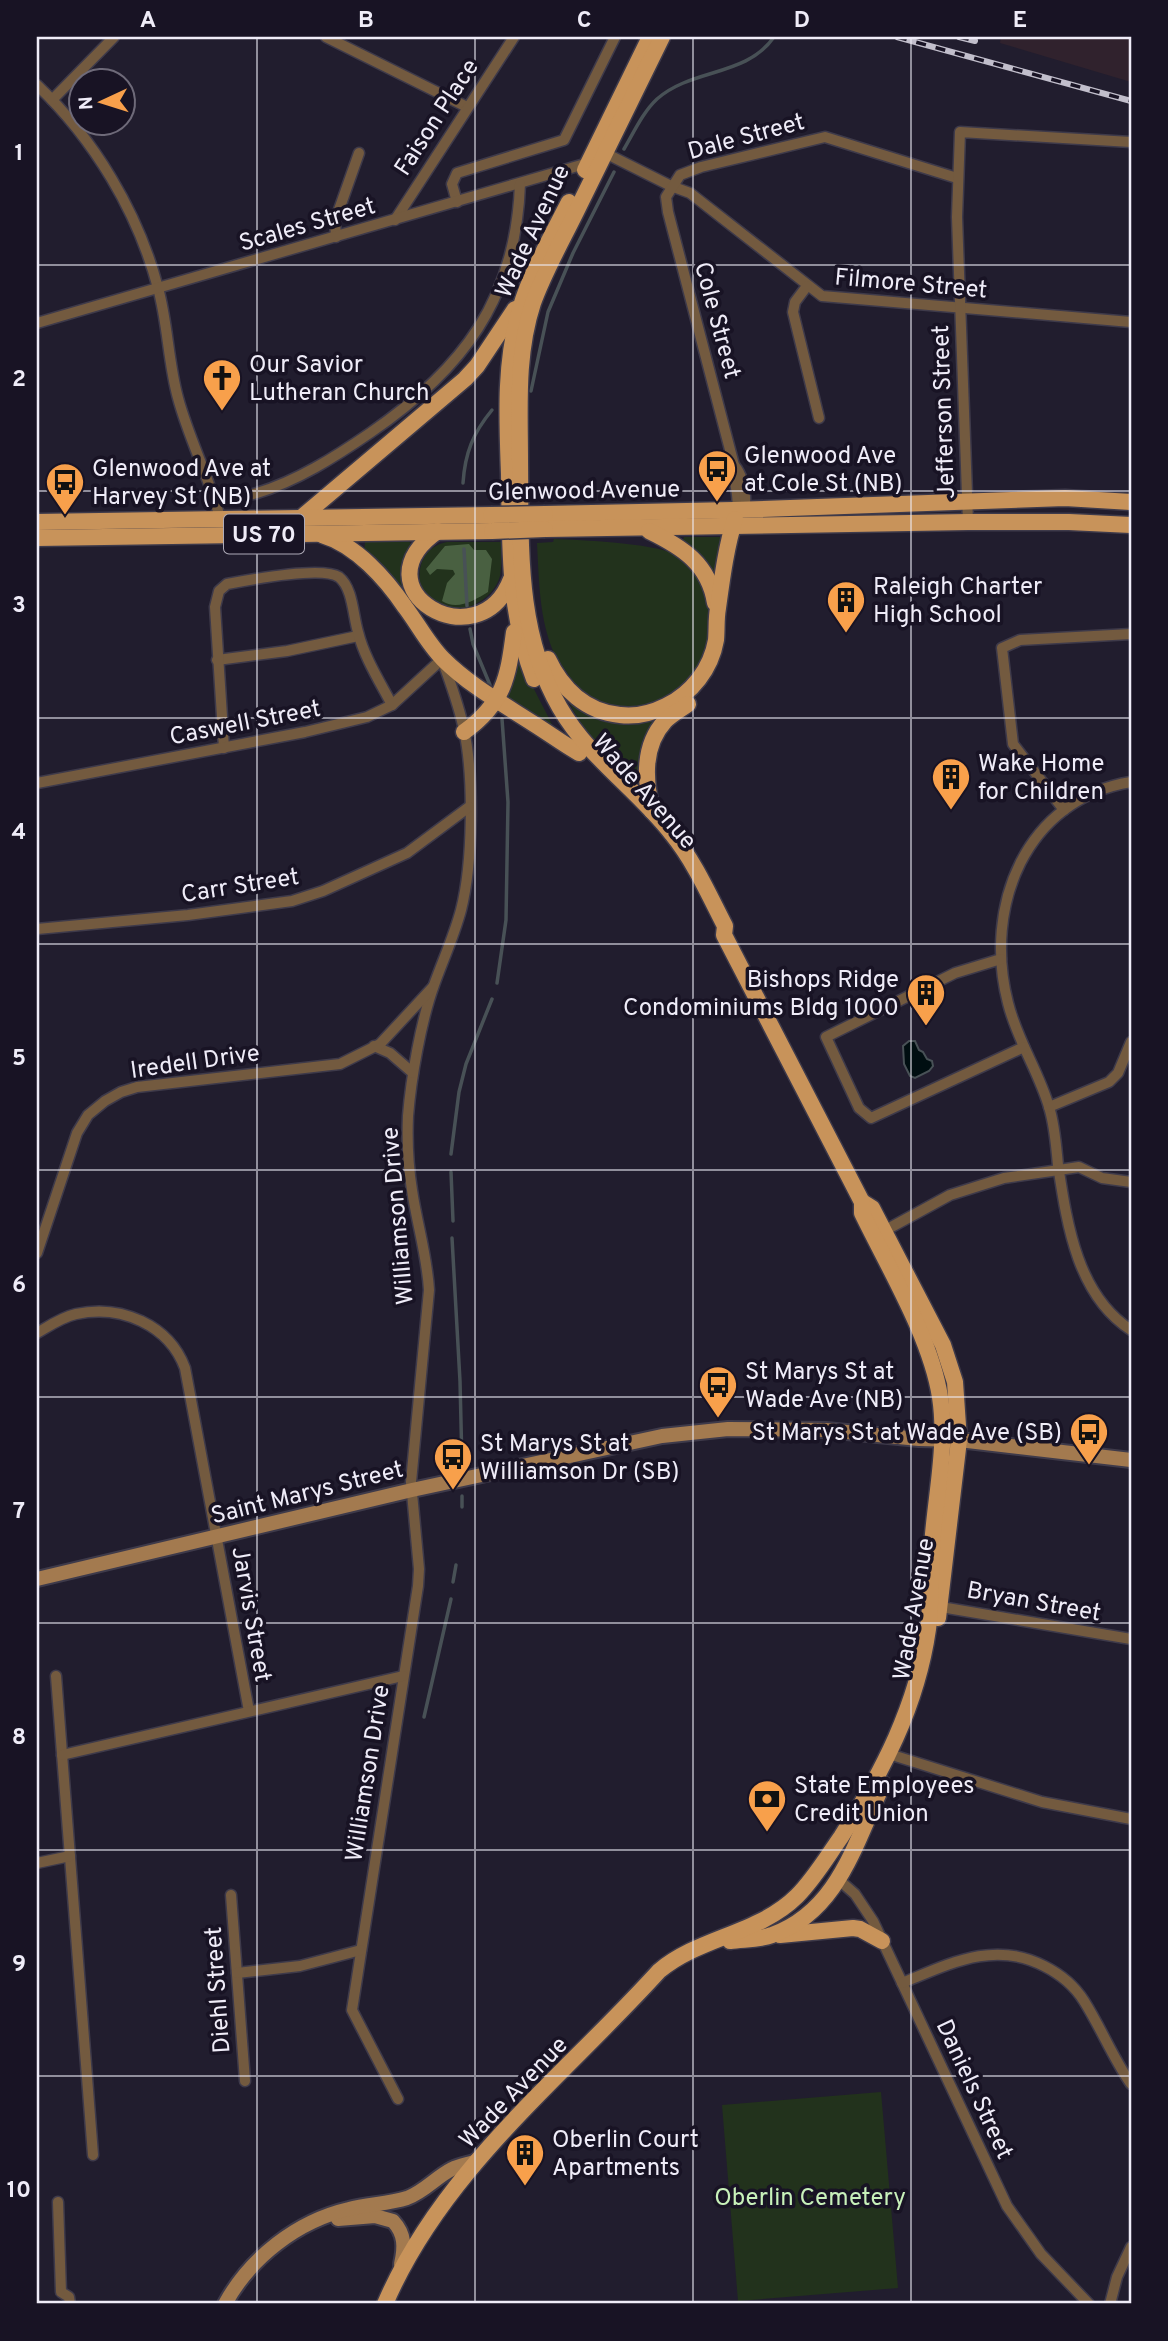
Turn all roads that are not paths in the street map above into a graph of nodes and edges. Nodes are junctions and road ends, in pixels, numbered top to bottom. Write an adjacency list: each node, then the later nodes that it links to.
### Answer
1 (114, 37): 8 (street)
2 (326, 37): 9 (street)
3 (513, 37): 9 (street, Faison Place)
4 (615, 37): 17 (street)
5 (650, 37): 13 (main road, Wade Avenue / US 70)
6 (662, 37): 12 (main road, Wade Avenue / US 70)
7 (37, 85): 8 (street)
8 (52, 100): 21 (street)
9 (467, 107): 18 (street, Faison Place)
10 (1131, 142): 14 (street, Jefferson Street)
11 (359, 153): 19 (street)
12 (605, 153): 16 (street, Filmore Street); 51 (main road, Wade Avenue / US 70)
13 (588, 163): 15 (street, Scales Street); 22 (main road, Wade Avenue / US 70)
14 (957, 178): 16 (street, Dale Street); 23 (street, Jefferson Street)
15 (520, 184): 17 (street, Scales Street); 28 (street)
16 (671, 186): 20 (street, Filmore Street); 30 (street, Cole Street)
17 (457, 202): 18 (street, Scales Street)
18 (395, 220): 19 (street, Scales Street)
19 (336, 237): 21 (street, Scales Street)
20 (807, 286): 23 (street, Filmore Street); 26 (street)
21 (158, 289): 25 (street, Scales Street); 28 (street)
22 (526, 292): 31 (main road, US 70); 45 (main road, Wade Avenue)
23 (960, 309): 24 (street, Filmore Street); 27 (street, Jefferson Street)
24 (1131, 322)
25 (37, 323)
26 (820, 418)
27 (967, 500): 29 (main road, Glenwood Avenue); 30 (main road, Glenwood Avenue); 35 (street, Jefferson Street)
28 (215, 501): 32 (street)
29 (1131, 502)
30 (741, 510): 34 (main road, Glenwood Avenue); 39 (main road)
31 (302, 517): 32 (main road, Glenwood Avenue / US 70); 37 (main road, Glenwood Avenue)
32 (220, 518): 33 (main road, Glenwood Avenue / US 70)
33 (37, 522)
34 (545, 522): 36 (main road, Glenwood Avenue / US 70, bridge); 40 (main road, Glenwood Avenue / US 70)
35 (968, 522): 38 (main road, Glenwood Avenue); 39 (main road, Glenwood Avenue)
36 (491, 523): 37 (main road, Glenwood Avenue); 41 (main road, Glenwood Avenue / US 70)
37 (360, 524): 41 (main road, Glenwood Avenue / US 70); 42 (main road, Glenwood Avenue / US 70); 44 (main road)
38 (1131, 526)
39 (737, 527): 40 (main road, Glenwood Avenue); 47 (main road); 63 (main road)
40 (645, 529): 47 (main road, US 70)
41 (438, 531): 46 (main road)
42 (316, 533): 43 (main road, Glenwood Avenue / US 70); 44 (main road)
43 (37, 538)
44 (362, 558): 52 (main road)
45 (511, 579): 46 (main road); 48 (main road, Wade Avenue)
46 (411, 583): 52 (main road)
47 (717, 612): 51 (main road, US 70)
48 (516, 619): 54 (main road); 58 (main road, Wade Avenue)
49 (1131, 634): 62 (street)
50 (358, 636): 53 (street); 53 (street); 55 (street)
51 (531, 636): 63 (main road, Wade Avenue)
52 (442, 659): 54 (main road); 55 (street, Caswell Street); 56 (street, Williamson Drive)
53 (217, 660): 57 (street)
54 (496, 700): 56 (main road); 58 (main road)
55 (392, 705): 57 (street, Caswell Street)
56 (464, 732): 61 (street, Williamson Drive)
57 (224, 748): 60 (street, Caswell Street)
58 (579, 752): 65 (main road, Wade Avenue)
59 (1131, 782): 62 (street)
60 (37, 783)
61 (469, 807): 64 (street, Carr Street); 67 (street, Williamson Drive)
62 (1064, 810): 66 (street)
63 (652, 811): 65 (main road, Wade Avenue)
64 (37, 929)
65 (724, 935): 75 (main road, Wade Avenue)
66 (1001, 959): 70 (street); 70 (street)
67 (433, 986): 69 (street, Iredell Drive); 71 (street, Williamson Drive)
68 (1131, 1042): 72 (street)
69 (374, 1046): 71 (street); 77 (street, Iredell Drive)
70 (1024, 1047): 72 (street)
71 (413, 1073): 83 (street, Williamson Drive)
72 (1049, 1107): 73 (street)
73 (1059, 1169): 74 (street); 76 (street); 78 (street)
74 (1131, 1182)
75 (862, 1202): 76 (main road, Wade Avenue); 80 (main road, Wade Avenue)
76 (884, 1231): 81 (main road, Wade Avenue)
77 (37, 1254)
78 (1131, 1330)
79 (37, 1333): 84 (street, Jarvis Street)
80 (942, 1439): 81 (main road, Saint Marys Street); 83 (main road, Saint Marys Street); 86 (main road, Wade Avenue)
81 (959, 1440): 82 (main road, Saint Marys Street); 86 (main road, Wade Avenue)
82 (1131, 1460)
83 (412, 1490): 84 (main road, Saint Marys Street); 89 (street, Williamson Drive)
84 (217, 1537): 85 (main road, Saint Marys Street); 90 (street, Jarvis Street)
85 (37, 1579)
86 (935, 1606): 87 (street, Bryan Street); 92 (main road, Wade Avenue)
87 (1131, 1639)
88 (56, 1676): 91 (street)
89 (403, 1676): 90 (street); 103 (street, Williamson Drive)
90 (249, 1711): 91 (street)
91 (62, 1755): 95 (street)
92 (893, 1756): 93 (main road, Wade Avenue); 94 (street); 97 (main road, Wade Avenue)
93 (855, 1815): 97 (main road); 99 (main road, Wade Avenue)
94 (1131, 1819)
95 (70, 1856): 96 (street); 109 (street)
96 (37, 1863)
97 (839, 1880): 99 (main road); 100 (main road, Wade Avenue); 101 (street, Daniels Street)
98 (231, 1895): 104 (street, Diehl Street)
99 (753, 1925): 102 (main road, Wade Avenue)
100 (770, 1936): 101 (main road); 102 (main road, Wade Avenue)
101 (882, 1941): 105 (street, Daniels Street)
102 (709, 1943): 110 (main road, Wade Avenue)
103 (361, 1950): 104 (street); 108 (street, Williamson Drive)
104 (237, 1973): 106 (street, Diehl Street)
105 (902, 1983): 107 (street); 118 (street, Daniels Street)
106 (245, 2081)
107 (1131, 2084)
108 (398, 2099)
109 (93, 2155)
110 (477, 2161): 112 (main road); 114 (main road, Wade Avenue)
111 (58, 2203): 115 (street)
112 (313, 2222): 114 (main road); 116 (main road)
113 (1131, 2247): 119 (street)
114 (400, 2270): 117 (main road, Wade Avenue)
115 (70, 2304)
116 (225, 2304)
117 (385, 2304)
118 (1089, 2304)
119 (1110, 2304)

